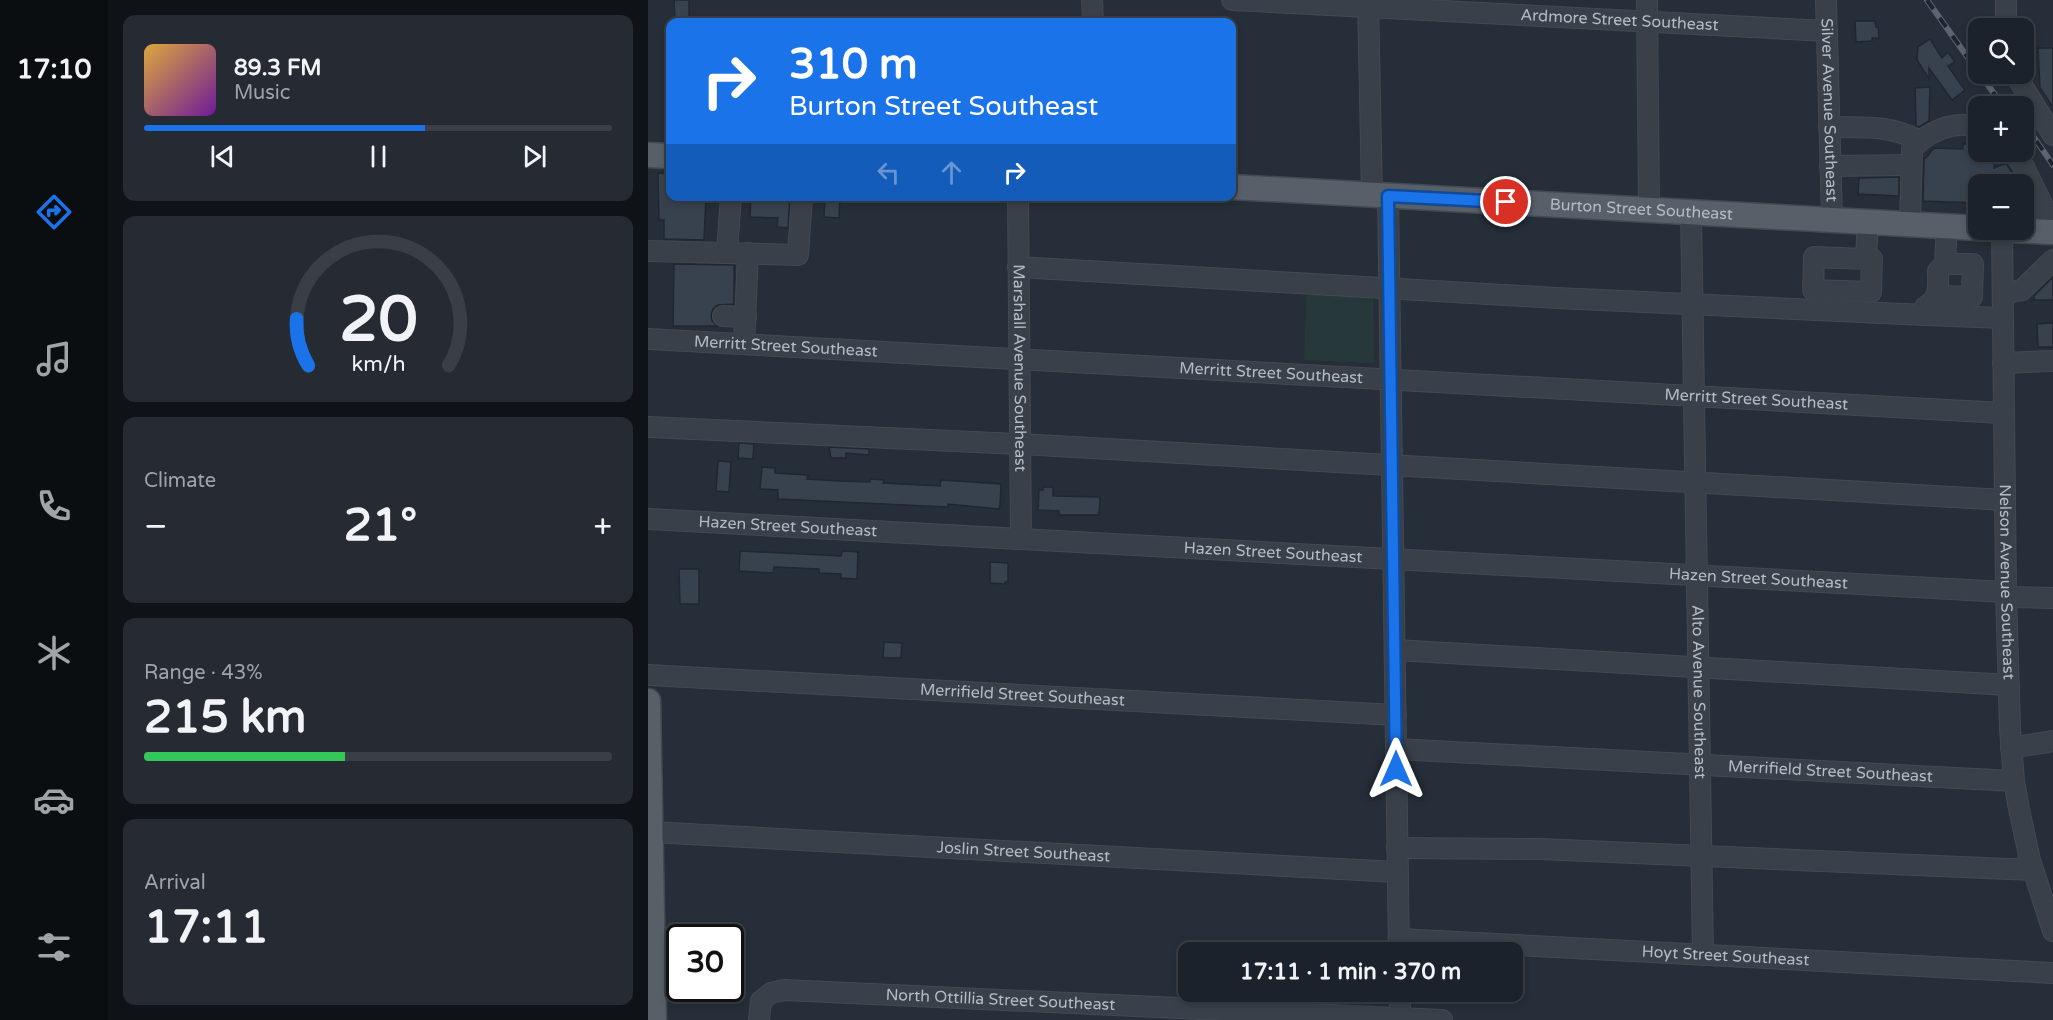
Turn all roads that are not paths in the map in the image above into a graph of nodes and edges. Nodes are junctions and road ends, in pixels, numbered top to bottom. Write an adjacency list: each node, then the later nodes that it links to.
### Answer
1 (1092, 0): 7 (street)
2 (1232, 0): 6 (street, Ardmore Street Southeast)
3 (1647, 0): 9 (street)
4 (1826, 0): 10 (street, Silver Avenue Southeast)
5 (2006, 0): 8 (street)
6 (1368, 4): 9 (street, Ardmore Street Southeast); 22 (street)
7 (1092, 18)
8 (2006, 18)
9 (1648, 22): 10 (street, Ardmore Street Southeast); 26 (street)
10 (1827, 31): 13 (street, Silver Avenue Southeast)
11 (2021, 84): 14 (street)
12 (1968, 126): 15 (street)
13 (1829, 127): 15 (street); 20 (street, Silver Avenue Southeast)
14 (2053, 135)
15 (1919, 140): 19 (street)
16 (648, 155): 17 (main road)
17 (666, 156)
18 (2020, 162): 34 (street)
19 (1911, 165): 20 (street); 30 (street)
20 (1830, 166): 28 (street, Silver Avenue Southeast)
21 (1236, 187): 22 (main road, Burton Street Southeast)
22 (1380, 196): 26 (main road, Burton Street Southeast); 43 (street)
23 (731, 201): 37 (street)
24 (802, 201): 38 (street)
25 (1018, 201): 42 (street, Marshall Avenue Southeast)
26 (1648, 210): 27 (main road, Burton Street Southeast)
27 (1691, 212): 28 (main road, Burton Street Southeast); 46 (street, Alto Avenue Southeast)
28 (1832, 219): 29 (main road, Burton Street Southeast)
29 (1868, 221): 30 (main road, Burton Street Southeast); 39 (street)
30 (1910, 224): 31 (main road, Burton Street Southeast)
31 (1947, 226): 32 (main road, Burton Street Southeast); 41 (street)
32 (1968, 227)
33 (2034, 231): 34 (main road)
34 (2049, 232)
35 (2002, 240): 44 (street, Nelson Avenue Southeast)
36 (648, 251): 37 (street)
37 (727, 252): 38 (street)
38 (748, 253): 49 (street)
39 (1866, 259)
40 (2053, 260): 44 (street)
41 (1945, 264): 45 (street); 45 (street)
42 (1018, 267): 43 (street); 53 (street, Marshall Avenue Southeast)
43 (1389, 288): 46 (street); 56 (street)
44 (2003, 294): 50 (street, Nelson Avenue Southeast)
45 (1938, 296): 47 (street)
46 (1692, 304): 47 (street); 57 (street, Alto Avenue Southeast)
47 (1925, 315): 50 (street)
48 (723, 316): 49 (street)
49 (746, 317): 52 (street)
50 (2003, 318): 55 (street, Nelson Avenue Southeast)
51 (648, 339): 52 (street, Merritt Street Southeast)
52 (744, 344): 53 (street, Merritt Street Southeast)
53 (1019, 359): 56 (street, Merritt Street Southeast); 60 (street, Marshall Avenue Southeast)
54 (2053, 361): 55 (street)
55 (2003, 363): 58 (street, Nelson Avenue Southeast)
56 (1390, 380): 57 (street, Merritt Street Southeast); 61 (street)
57 (1694, 395): 58 (street, Merritt Street Southeast); 62 (street, Alto Avenue Southeast)
58 (2003, 413): 63 (street, Nelson Avenue Southeast)
59 (648, 427): 60 (street)
60 (1020, 444): 61 (street); 65 (street, Marshall Avenue Southeast)
61 (1391, 466): 62 (street); 66 (street)
62 (1695, 482): 63 (street); 67 (street, Alto Avenue Southeast)
63 (2005, 500): 68 (street, Nelson Avenue Southeast)
64 (648, 519): 65 (street, Hazen Street Southeast)
65 (1021, 539): 66 (street, Hazen Street Southeast)
66 (1392, 559): 67 (street, Hazen Street Southeast); 70 (street)
67 (1697, 576): 68 (street, Hazen Street Southeast); 71 (street, Alto Avenue Southeast)
68 (2006, 595): 69 (street, Hazen Street Southeast); 73 (street, Nelson Avenue Southeast)
69 (2053, 598)
70 (1395, 650): 71 (street); 75 (street)
71 (1698, 668): 73 (street); 80 (street, Alto Avenue Southeast)
72 (648, 675): 75 (street, Merrifield Street Southeast)
73 (2009, 685): 78 (street, Nelson Avenue Southeast)
74 (648, 701): 76 (main road)
75 (1396, 715): 79 (street)
76 (648, 742): 82 (main road)
77 (2052, 742): 78 (street)
78 (2011, 748): 81 (street, Nelson Avenue Southeast)
79 (1396, 749): 80 (street, Merrifield Street Southeast); 83 (street)
80 (1700, 764): 81 (street, Merrifield Street Southeast); 84 (street, Alto Avenue Southeast)
81 (2014, 781): 85 (street, Nelson Avenue Southeast)
82 (650, 832): 86 (street, Joslin Street Southeast); 95 (main road)
83 (1397, 848): 84 (street); 86 (street)
84 (1701, 855): 85 (street); 90 (street, Alto Avenue Southeast)
85 (2033, 870): 87 (street, Nelson Avenue Southeast)
86 (1397, 872): 88 (street)
87 (2053, 931)
88 (1399, 942)
89 (1523, 950): 90 (street, Hoyt Street Southeast)
90 (1703, 955): 91 (street, Hoyt Street Southeast)
91 (2053, 973)
92 (1400, 1002): 94 (street)
93 (1305, 1017): 94 (street, North Ottillia Street Southeast); 96 (street, North Ottillia Street Southeast)
94 (1400, 1018): 97 (street, North Ottillia Street Southeast)
95 (654, 1020)
96 (759, 1020)
97 (1442, 1020)

